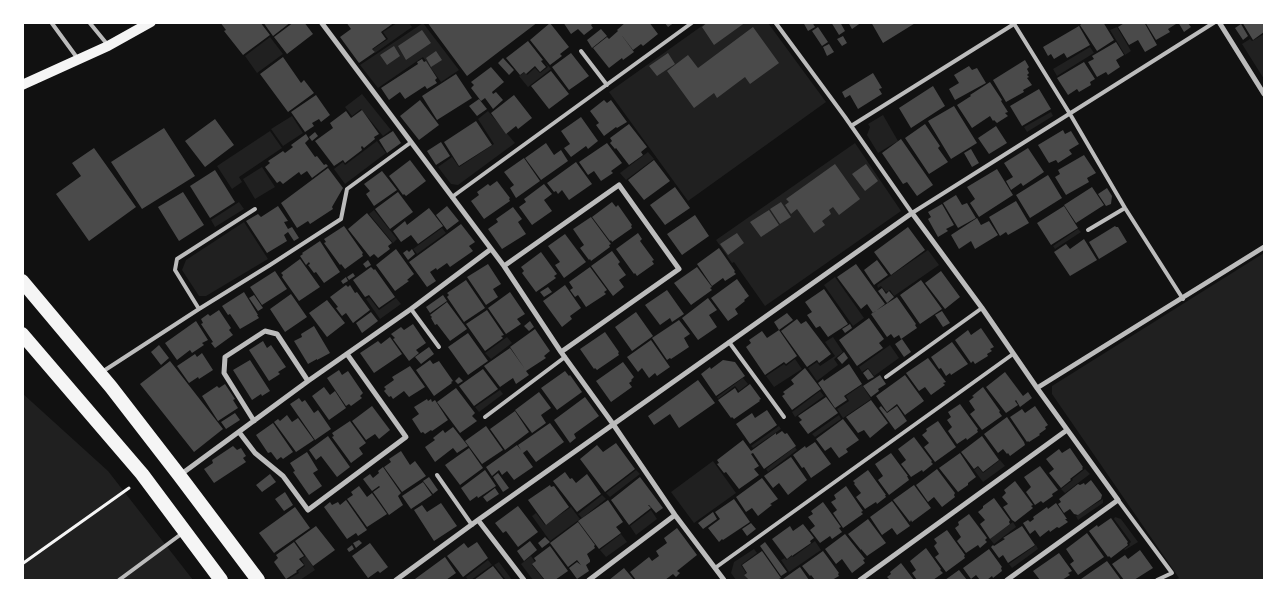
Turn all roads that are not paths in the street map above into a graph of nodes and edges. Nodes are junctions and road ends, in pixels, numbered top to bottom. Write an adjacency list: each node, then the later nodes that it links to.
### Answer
1 (52, 22): 11 (lane)
2 (89, 22): 9 (lane)
3 (151, 22): 9 (main road)
4 (321, 22): 17 (street)
5 (692, 22): 13 (lane)
6 (776, 22): 16 (lane)
7 (1217, 22): 14 (street); 15 (lane)
8 (1014, 23): 15 (lane); 16 (lane)
9 (108, 46): 11 (main road)
10 (581, 51): 13 (lane)
11 (78, 59): 12 (main road)
12 (22, 84)
13 (607, 84): 18 (lane)
14 (1264, 94)
15 (1070, 114): 19 (lane); 21 (lane)
16 (851, 126): 21 (lane)
17 (410, 143): 18 (street); 29 (lane)
18 (452, 197): 24 (street)
19 (1125, 208): 22 (lane); 27 (lane)
20 (255, 209): 29 (lane)
21 (912, 213): 28 (street); 32 (street)
22 (1088, 230)
23 (1264, 247): 27 (street)
24 (491, 249): 25 (street); 30 (street)
25 (504, 266): 34 (street); 34 (street)
26 (22, 281): 38 (highway)
27 (1183, 299): 41 (street)
28 (982, 308): 36 (street); 39 (lane)
29 (199, 309): 38 (lane)
30 (411, 309): 33 (lane); 35 (street)
31 (22, 334): 54 (highway)
32 (729, 342): 43 (lane); 45 (street)
33 (439, 347)
34 (561, 352): 37 (street)
35 (347, 354): 40 (street); 47 (street)
36 (1013, 354): 41 (street); 55 (lane)
37 (565, 357): 42 (lane); 45 (street)
38 (100, 374): 48 (highway)
39 (886, 377)
40 (308, 382): 44 (street); 44 (street)
41 (1037, 388): 46 (street)
42 (485, 417)
43 (784, 417)
44 (254, 421): 47 (street)
45 (613, 424): 51 (street); 52 (street)
46 (1067, 430): 50 (street); 63 (street)
47 (239, 432): 48 (street)
48 (179, 475): 58 (highway)
49 (437, 475): 53 (lane)
50 (1118, 500): 64 (street); 65 (lane)
51 (675, 514): 55 (street); 61 (street)
52 (478, 520): 53 (street); 60 (street)
53 (472, 525): 59 (street)
54 (185, 532): 56 (lane); 57 (highway)
55 (715, 568): 62 (street)
56 (119, 580)
57 (222, 580)
58 (258, 580)
59 (396, 580)
60 (524, 580)
61 (589, 580)
62 (724, 580)
63 (860, 580)
64 (1007, 580)
65 (1156, 580)

